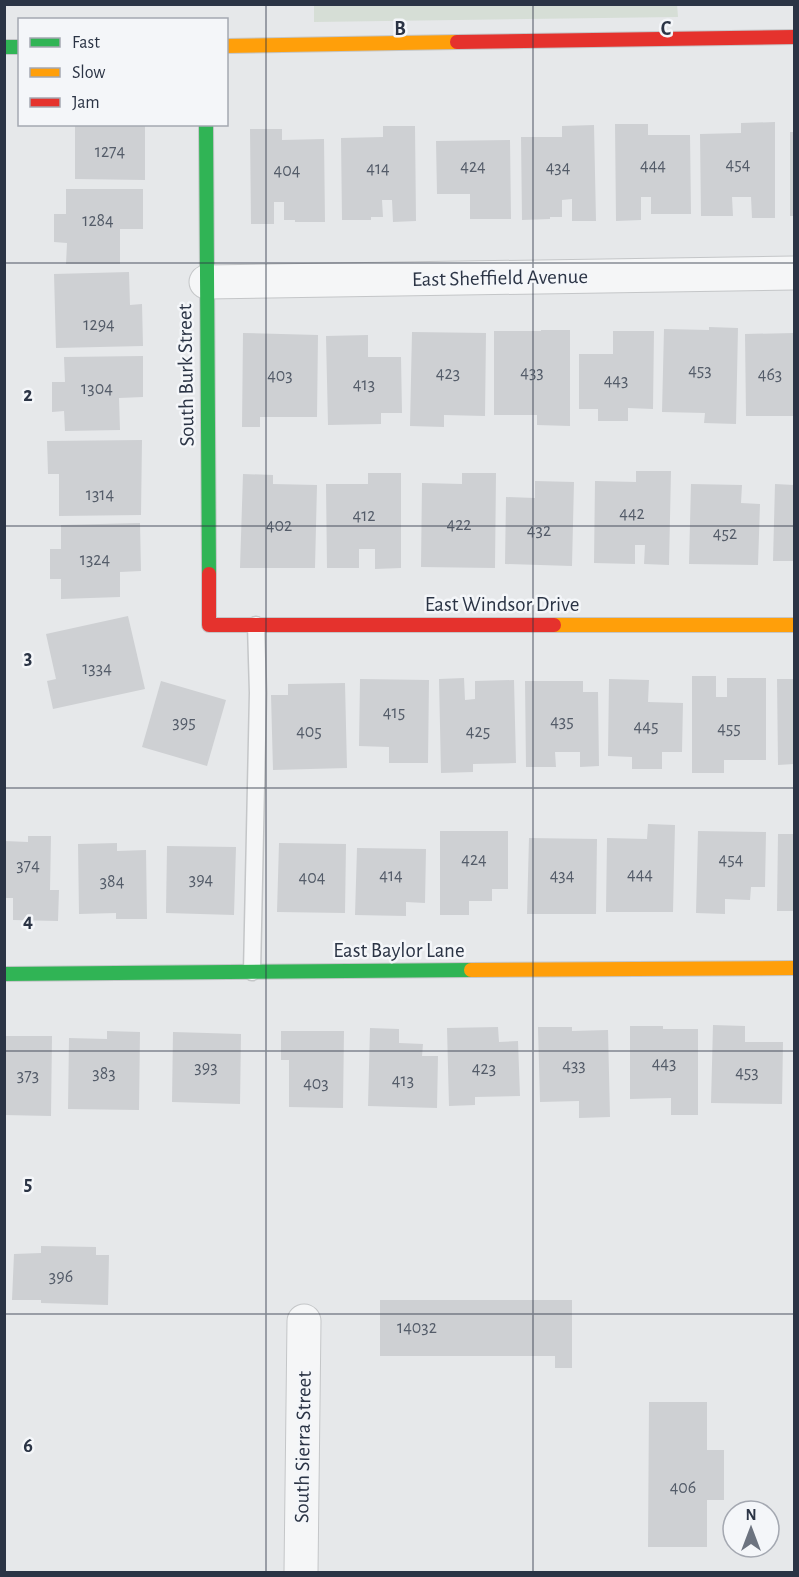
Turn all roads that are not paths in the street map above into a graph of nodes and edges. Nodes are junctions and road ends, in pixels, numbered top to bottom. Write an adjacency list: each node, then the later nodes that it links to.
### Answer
1 (795, 37): 2 (street)
2 (228, 46)
3 (206, 126): 5 (street, South Burk Street)
4 (795, 273): 5 (street, East Sheffield Avenue)
5 (206, 282): 6 (street, South Burk Street)
6 (209, 625): 7 (street, East Windsor Drive)
7 (256, 625): 8 (street, East Windsor Drive); 10 (lane)
8 (795, 625)
9 (795, 968): 10 (street, East Baylor Lane)
10 (252, 972): 11 (street, East Baylor Lane)
11 (4, 974)
12 (304, 1321): 13 (street, South Sierra Street)
13 (301, 1572)

